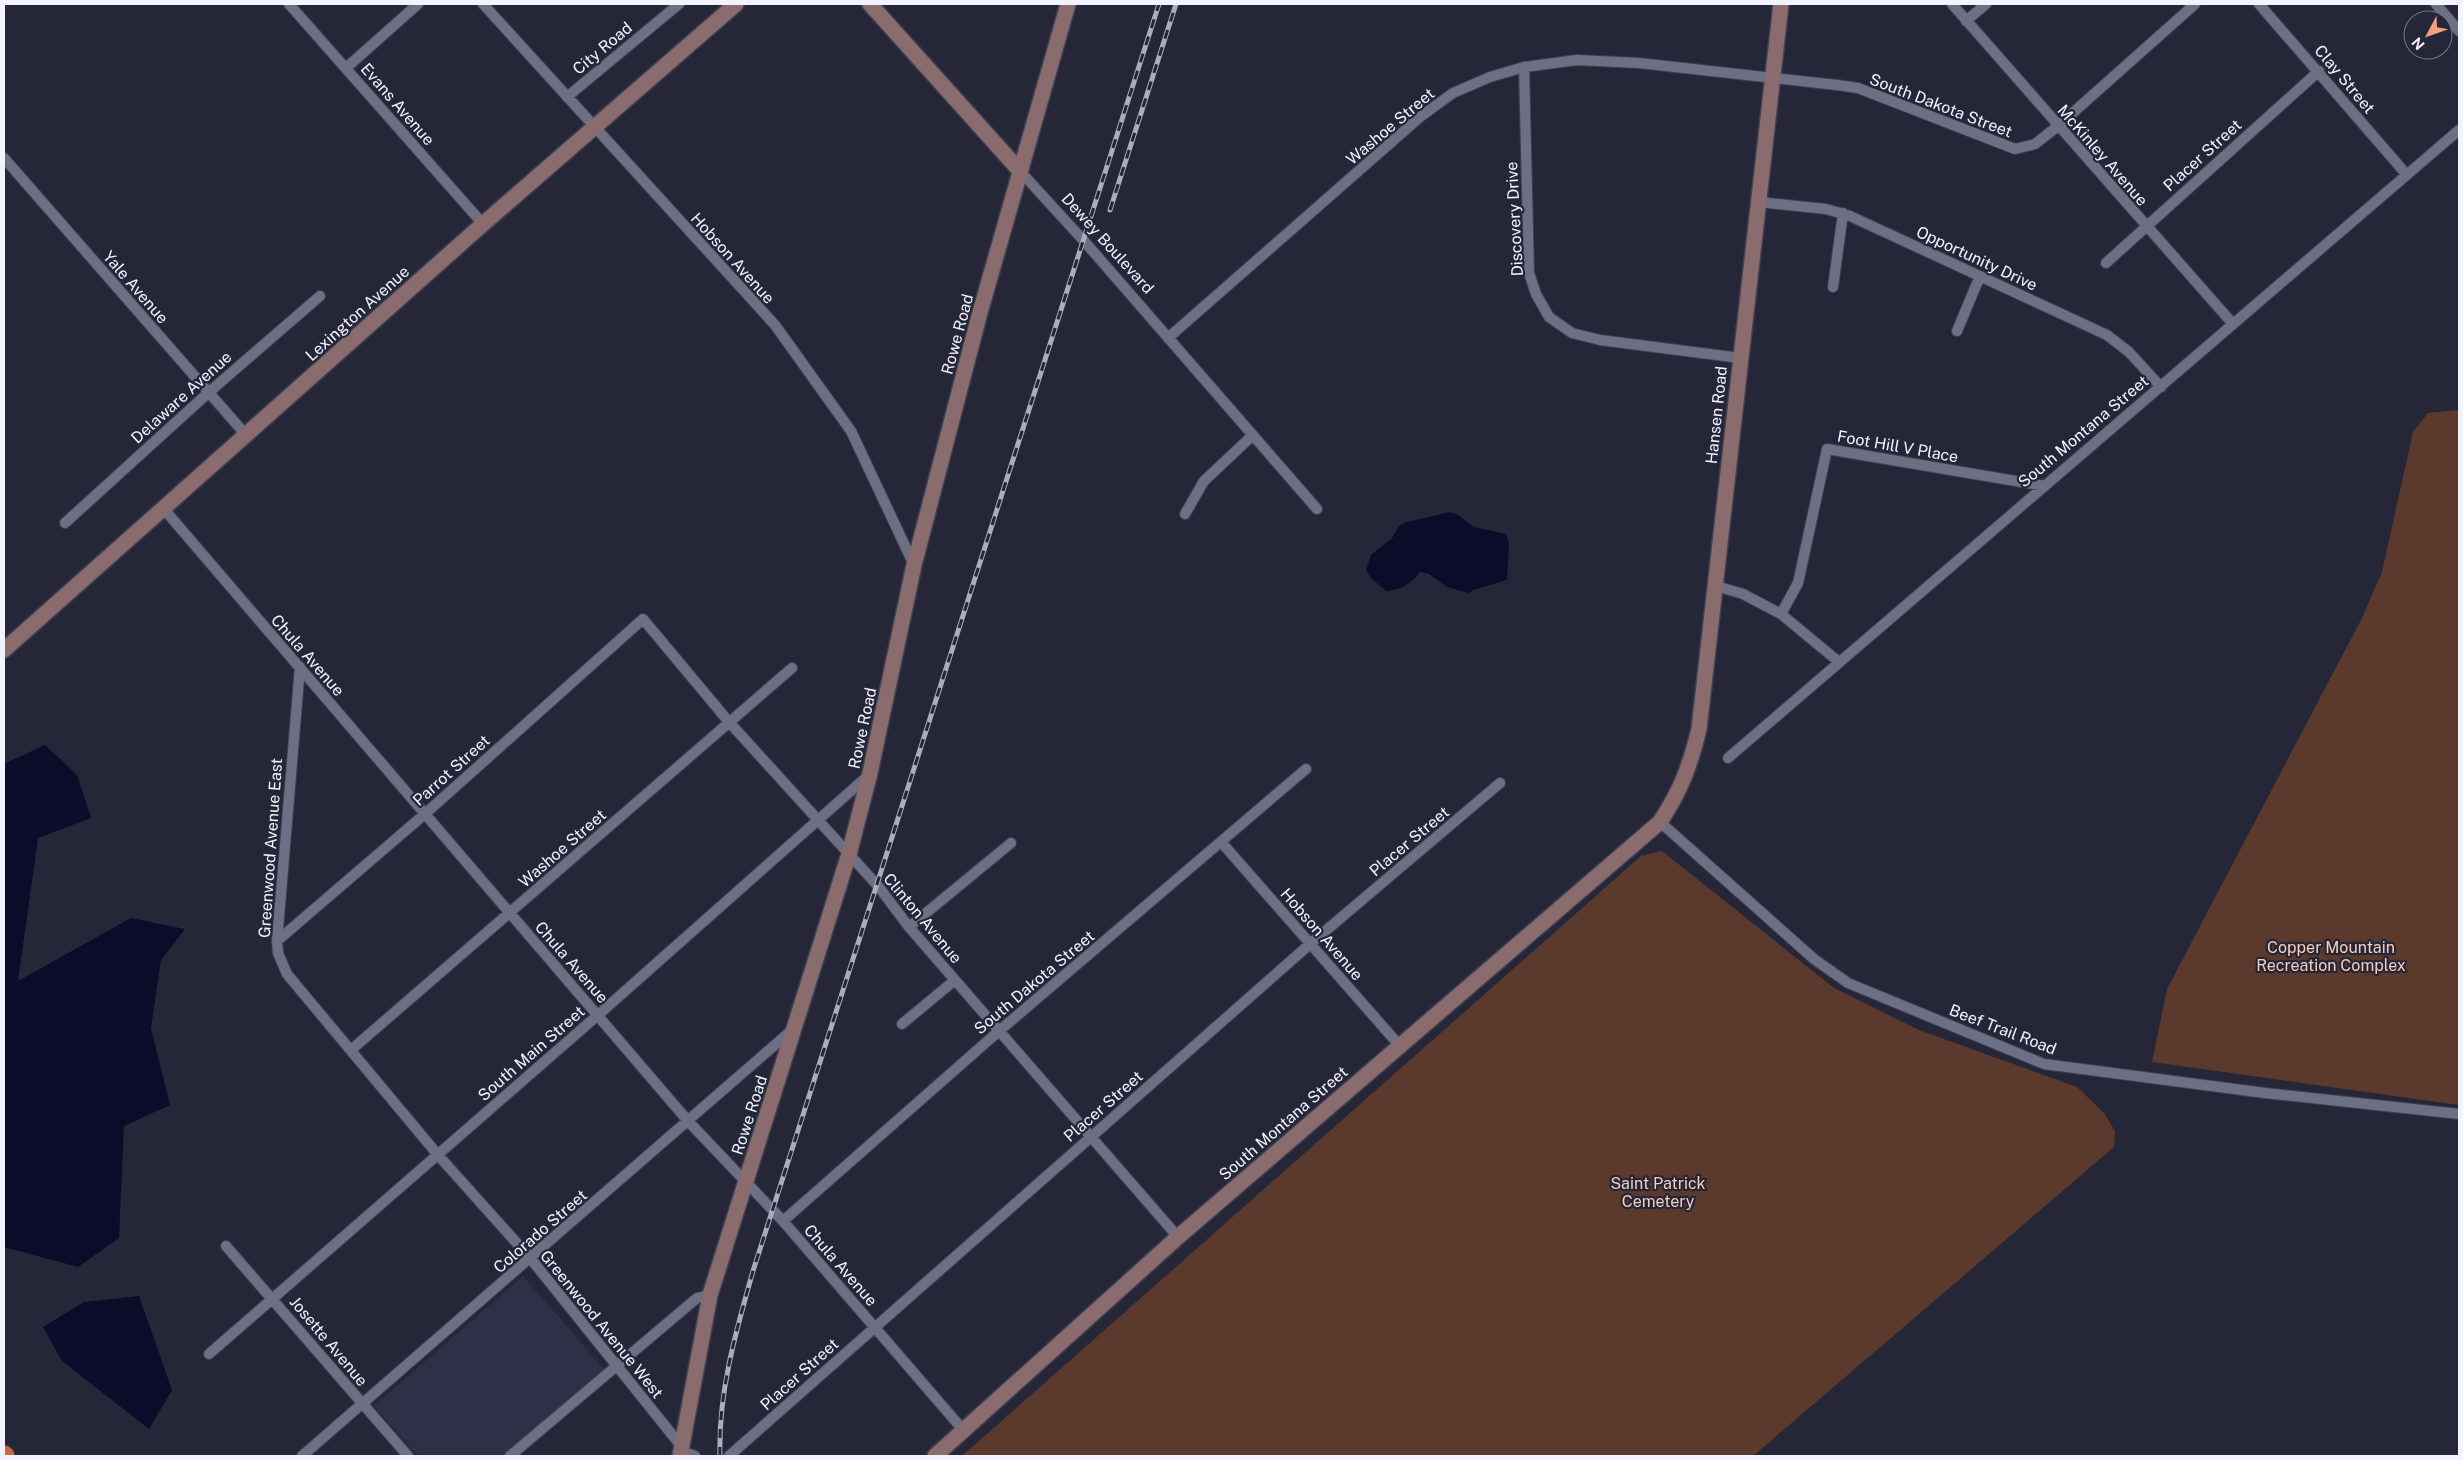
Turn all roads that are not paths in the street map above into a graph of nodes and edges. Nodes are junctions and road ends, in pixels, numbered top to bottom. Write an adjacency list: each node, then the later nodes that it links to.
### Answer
1 (289, 4): 17 (street, Evans Avenue)
2 (418, 4): 17 (street)
3 (483, 4): 20 (street, Hobson Avenue)
4 (736, 4): 22 (street, Lexington Avenue)
5 (870, 4): 25 (street, Dewey Boulevard)
6 (1068, 4): 25 (street, Rowe Road)
7 (1782, 4): 19 (street, Hansen Road)
8 (1952, 4): 14 (street, McKinley Avenue)
9 (1986, 4): 14 (street)
10 (2196, 4): 21 (street, South Dakota Street)
11 (2259, 4): 18 (street, Clay Street)
12 (2436, 4): 15 (street)
13 (673, 6): 20 (street, City Road)
14 (1966, 21): 21 (street, McKinley Avenue)
15 (2459, 31)
16 (1524, 67): 19 (street, Washoe Street); 37 (street, Washoe Street); 38 (street, Discovery Drive)
17 (346, 68): 29 (street, Evans Avenue)
18 (2319, 71): 26 (street, Clay Street); 30 (street, Placer Street)
19 (1774, 79): 21 (street, South Dakota Street); 27 (street, Hansen Road)
20 (567, 97): 22 (street, Hobson Avenue)
21 (2058, 126): 30 (street, McKinley Avenue)
22 (595, 127): 29 (street, Lexington Avenue); 48 (street, Hobson Avenue)
23 (2459, 130): 26 (street, South Montana Street)
24 (4, 158): 40 (street, Yale Avenue)
25 (1020, 171): 37 (street, Dewey Boulevard); 48 (street, Rowe Road)
26 (2407, 175): 35 (street, South Montana Street)
27 (1759, 202): 28 (street, Opportunity Drive); 38 (street, Hansen Road)
28 (1843, 213): 32 (street, Opportunity Drive); 33 (street)
29 (483, 224): 41 (street, Lexington Avenue)
30 (2145, 226): 31 (street, Placer Street); 35 (street, McKinley Avenue)
31 (2106, 263)
32 (1980, 276): 36 (street); 39 (street, Opportunity Drive)
33 (1833, 286)
34 (320, 296): 40 (street, Delaware Avenue)
35 (2233, 324): 39 (street, South Montana Street)
36 (1957, 331)
37 (1168, 338): 42 (street, Dewey Boulevard)
38 (1740, 358): 49 (street, Hansen Road)
39 (2161, 387): 43 (street, South Montana Street)
40 (208, 392): 41 (street, Yale Avenue); 47 (street, Delaware Avenue)
41 (246, 435): 44 (street, Lexington Avenue)
42 (1253, 435): 45 (street, Dewey Boulevard); 46 (street)
43 (2046, 486): 50 (street, Foot Hill V Place); 53 (street, South Montana Street)
44 (163, 508): 52 (street, Lexington Avenue); 54 (street, Chula Avenue)
45 (1317, 509)
46 (1185, 514)
47 (65, 524)
48 (914, 566): 59 (street, Rowe Road)
49 (1716, 586): 50 (street); 63 (street, Hansen Road)
50 (1782, 614): 53 (street)
51 (642, 619): 56 (street, Clinton Avenue); 61 (street, Parrot Street)
52 (4, 650)
53 (1839, 662): 57 (street, South Montana Street)
54 (300, 667): 61 (street, Chula Avenue); 69 (street, Greenwood Avenue East)
55 (792, 668): 56 (street, Washoe Street)
56 (729, 722): 62 (street, Clinton Avenue); 67 (street, Washoe Street)
57 (1728, 758)
58 (1306, 769): 65 (street, South Dakota Street)
59 (870, 773): 62 (street, South Main Street); 66 (street, Rowe Road)
60 (1500, 783): 70 (street, Placer Street)
61 (426, 813): 67 (street, Chula Avenue); 69 (street, Parrot Street)
62 (817, 820): 66 (street, Clinton Avenue); 72 (street, South Main Street)
63 (1660, 822): 76 (street, South Montana Street); 78 (street, Beef Trail Road)
64 (1010, 843): 68 (street)
65 (1222, 843): 70 (street, Hobson Avenue); 75 (street, South Dakota Street)
66 (849, 854): 68 (street, Clinton Avenue); 74 (street, Rowe Road)
67 (510, 913): 72 (street, Chula Avenue); 77 (street, Washoe Street)
68 (909, 927): 71 (street, Clinton Avenue)
69 (277, 941): 77 (street, Greenwood Avenue East)
70 (1310, 944): 76 (street, Hobson Avenue); 80 (street, Placer Street)
71 (955, 980): 73 (street); 75 (street, Clinton Avenue)
72 (598, 1015): 79 (street, Chula Avenue); 81 (street, South Main Street)
73 (902, 1024)
74 (796, 1026): 79 (street, Colorado Street); 82 (street, Rowe Road)
75 (999, 1031): 80 (street, Clinton Avenue); 83 (street, South Dakota Street)
76 (1399, 1046): 84 (street, South Montana Street)
77 (351, 1050): 81 (street, Greenwood Avenue East)
78 (2459, 1114)
79 (688, 1120): 82 (street, Chula Avenue); 86 (street, Colorado Street)
80 (1091, 1137): 84 (street, Clinton Avenue); 89 (street, Placer Street)
81 (438, 1155): 86 (street, Greenwood Avenue West); 88 (street, South Main Street)
82 (745, 1181): 83 (street, Chula Avenue); 87 (street, Rowe Road)
83 (783, 1221): 89 (street, Chula Avenue)
84 (1178, 1237): 93 (street, South Montana Street)
85 (226, 1246): 88 (street, Josette Avenue)
86 (530, 1259): 91 (street, Greenwood Avenue West); 92 (street, Colorado Street)
87 (710, 1295): 91 (street); 94 (street, Rowe Road)
88 (273, 1299): 90 (street, South Main Street); 92 (street, Josette Avenue)
89 (874, 1327): 93 (street, Chula Avenue); 98 (street, Placer Street)
90 (209, 1354)
91 (617, 1364): 94 (street, Greenwood Avenue West); 97 (street)
92 (362, 1403): 95 (street, Colorado Street); 96 (street, Josette Avenue)
93 (964, 1431): 99 (street, South Montana Street)
94 (684, 1453)
95 (302, 1456)
96 (408, 1456)
97 (510, 1456)
98 (729, 1456)
99 (935, 1456)

